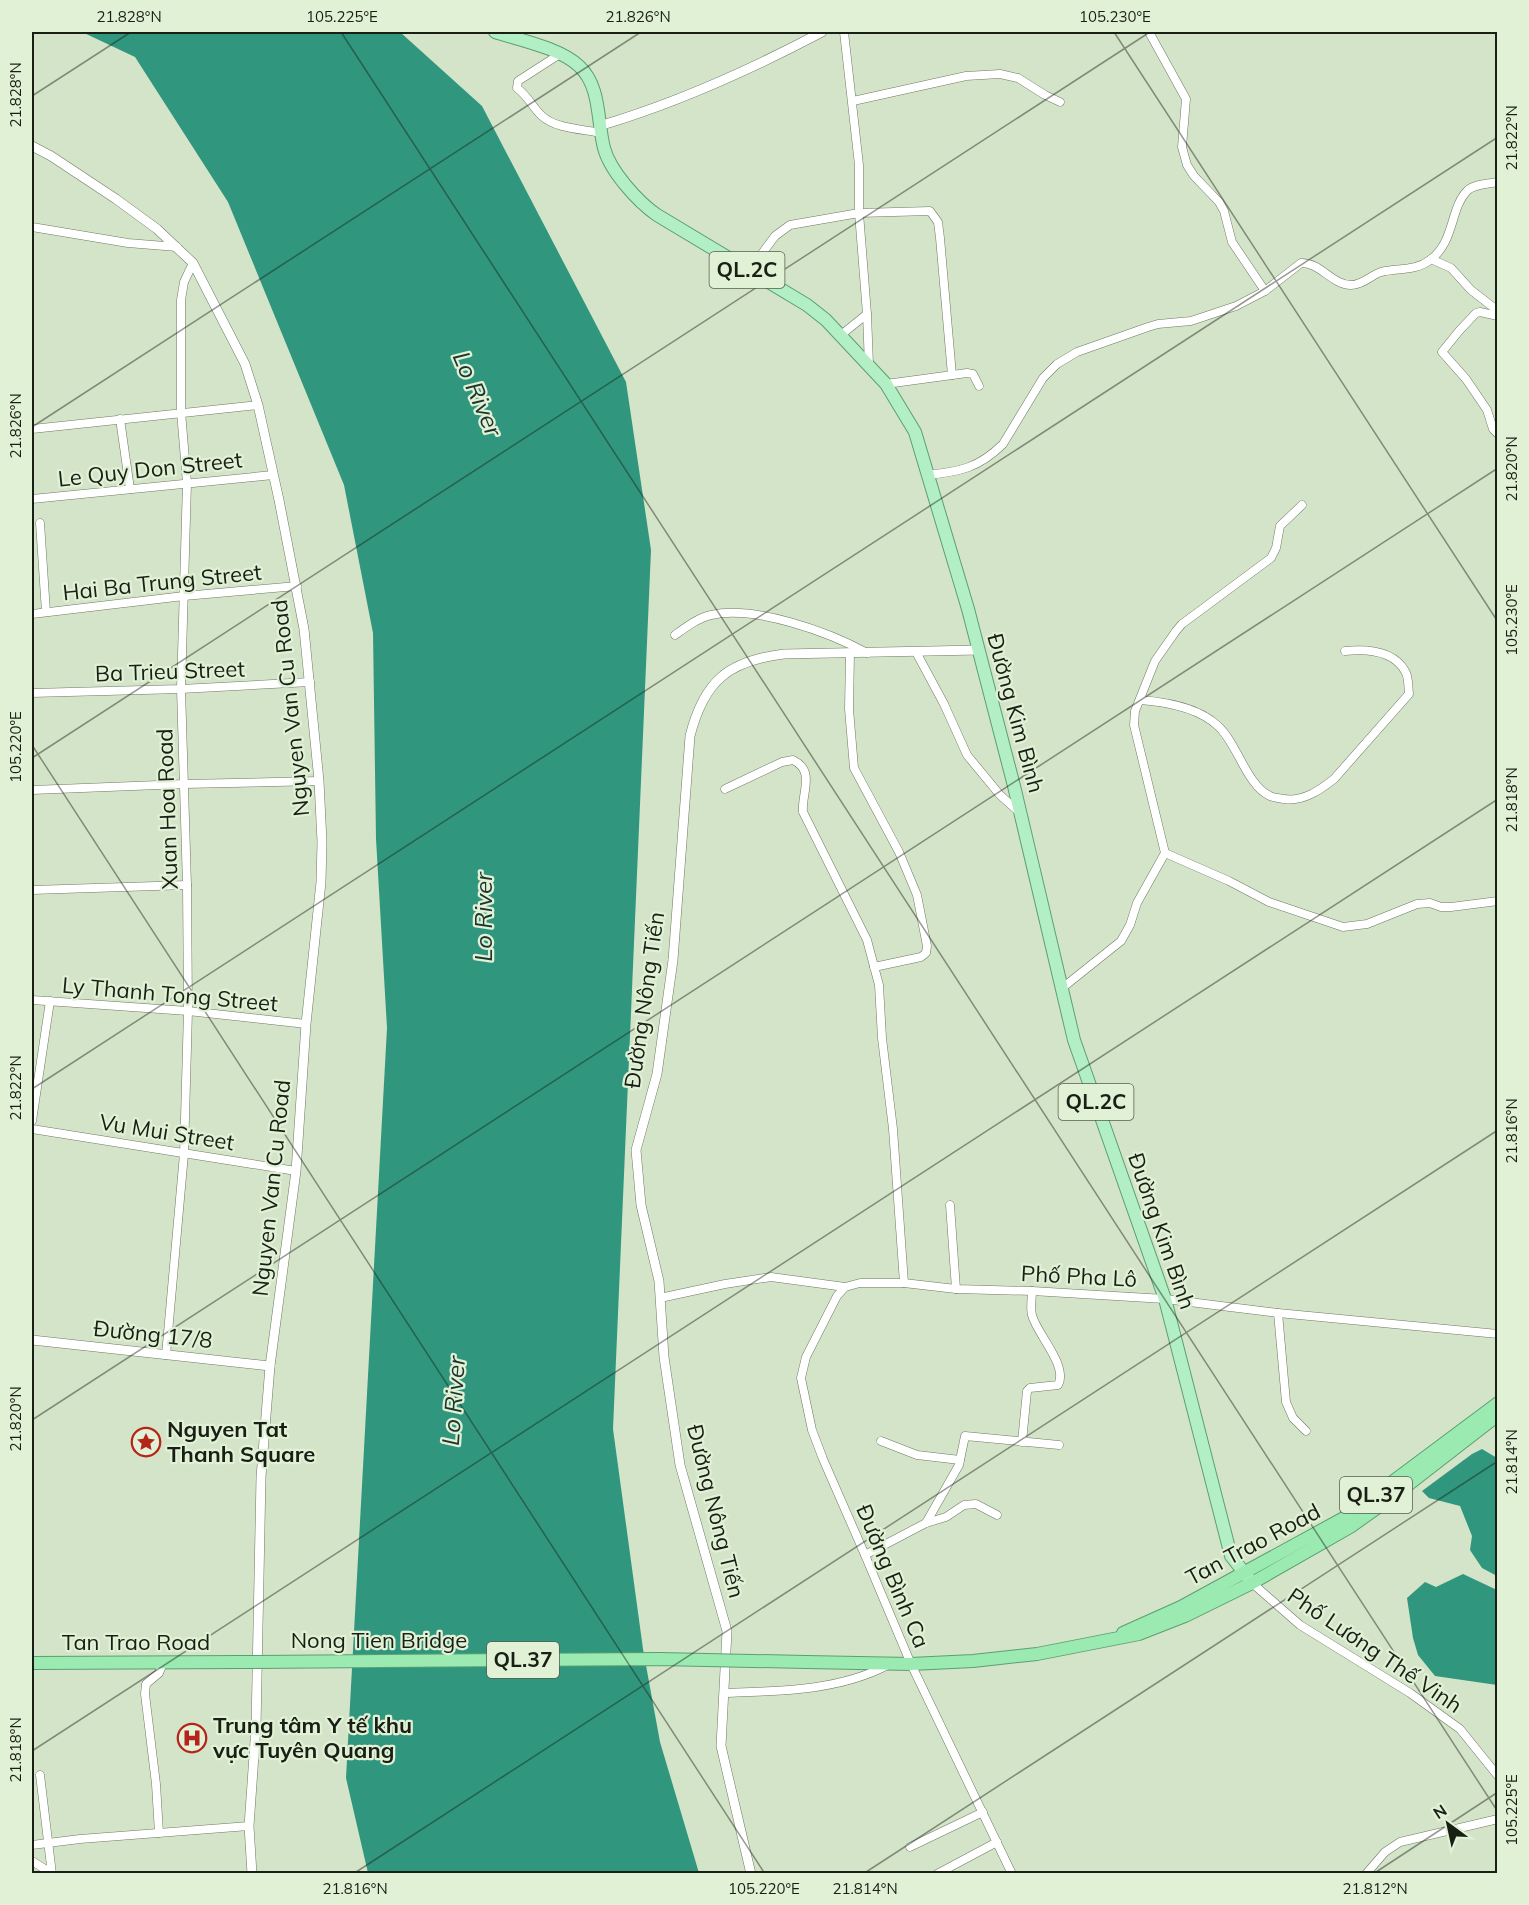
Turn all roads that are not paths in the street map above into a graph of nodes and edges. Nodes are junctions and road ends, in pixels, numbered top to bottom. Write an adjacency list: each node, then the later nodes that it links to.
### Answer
1 (495, 32): 5 (main road, Đường Kim Bình / QL.2C)
2 (822, 32): 8 (street)
3 (844, 32): 6 (street)
4 (1149, 32): 17 (street)
5 (560, 54): 8 (main road, Đường Kim Bình / QL.2C); 8 (street)
6 (853, 102): 7 (street); 11 (street)
7 (1060, 102)
8 (600, 130): 16 (main road, Đường Kim Bình / QL.2C)
9 (32, 146): 13 (street, Nguyen Van Cu Road)
10 (1497, 182): 14 (street)
11 (859, 213): 16 (street); 19 (street); 23 (street)
12 (32, 227): 13 (street)
13 (177, 247): 15 (street, Nguyen Van Cu Road)
14 (1431, 259): 17 (street); 18 (street)
15 (193, 262): 26 (street, Nguyen Van Cu Road); 27 (street, Xuan Hoa Road)
16 (749, 271): 21 (main road, Đường Kim Bình / QL.2C)
17 (1265, 291): 32 (street)
18 (1497, 311)
19 (867, 314): 21 (street); 22 (street)
20 (1497, 316): 30 (street)
21 (841, 335): 22 (main road, Đường Kim Bình / QL.2C)
22 (869, 365): 24 (main road, Đường Kim Bình / QL.2C)
23 (952, 375): 24 (street); 25 (street)
24 (886, 384): 32 (main road, Đường Kim Bình / QL.2C)
25 (979, 386)
26 (258, 405): 27 (street); 31 (street, Nguyen Van Cu Road)
27 (181, 412): 28 (street); 33 (street, Xuan Hoa Road)
28 (120, 419): 29 (street); 34 (street)
29 (32, 429)
30 (1497, 434)
31 (273, 475): 33 (street, Le Quy Don Street); 38 (street, Nguyen Van Cu Road)
32 (926, 475): 43 (main road, Đường Kim Bình / QL.2C)
33 (187, 483): 34 (street, Le Quy Don Street); 39 (street, Xuan Hoa Road)
34 (130, 489): 35 (street, Le Quy Don Street)
35 (32, 499)
36 (1302, 505): 51 (street)
37 (40, 524): 40 (street)
38 (297, 586): 39 (street, Hai Ba Trung Street); 48 (street, Nguyen Van Cu Road)
39 (184, 596): 40 (street, Hai Ba Trung Street); 49 (street, Xuan Hoa Road)
40 (46, 612): 41 (street, Hai Ba Trung Street)
41 (32, 614)
42 (675, 635): 45 (street)
43 (978, 650): 46 (street, Đường Nông Tiến); 54 (main road, Đường Kim Bình / QL.2C)
44 (1345, 651): 51 (street)
45 (867, 652): 46 (street, Đường Nông Tiến); 47 (street, Đường Nông Tiến)
46 (916, 652): 57 (street)
47 (850, 653): 63 (street); 78 (street, Đường Nông Tiến)
48 (310, 682): 49 (street, Ba Trieu Street); 52 (street, Nguyen Van Cu Road)
49 (181, 689): 50 (street, Ba Trieu Street); 53 (street, Xuan Hoa Road)
50 (32, 693)
51 (1140, 700): 59 (street)
52 (319, 782): 53 (street); 68 (street, Nguyen Van Cu Road)
53 (184, 784): 56 (street); 60 (street, Xuan Hoa Road)
54 (1014, 786): 57 (street); 58 (main road, Đường Kim Bình / QL.2C)
55 (725, 789): 63 (street)
56 (32, 790)
57 (1003, 796): 58 (street)
58 (1021, 814): 64 (main road, Đường Kim Bình / QL.2C)
59 (1166, 853): 62 (street); 64 (street)
60 (188, 885): 61 (street); 67 (street, Xuan Hoa Road)
61 (32, 890)
62 (1497, 901)
63 (874, 967): 74 (street)
64 (1061, 989): 79 (main road, Đường Kim Bình / QL.2C)
65 (32, 1000): 66 (street, Ly Thanh Tong Street)
66 (50, 1002): 67 (street, Ly Thanh Tong Street); 69 (street)
67 (188, 1011): 68 (street, Ly Thanh Tong Street); 71 (street, Xuan Hoa Road)
68 (306, 1024): 72 (street, Nguyen Van Cu Road)
69 (32, 1121)
70 (32, 1128): 71 (street, Vu Mui Street)
71 (184, 1154): 72 (street, Vu Mui Street); 83 (street, Xuan Hoa Road)
72 (296, 1171): 84 (street, Nguyen Van Cu Road)
73 (950, 1205): 76 (street)
74 (904, 1283): 75 (street, Phố Pha Lô); 76 (street, Phố Pha Lô)
75 (845, 1287): 78 (street, Phố Pha Lô); 94 (street, Đường Bình Ca)
76 (956, 1289): 77 (street, Phố Pha Lô)
77 (1032, 1291): 79 (street, Phố Pha Lô); 89 (street)
78 (660, 1298): 102 (street, Đường Nông Tiến)
79 (1165, 1299): 80 (street, Phố Pha Lô); 95 (main road, Đường Kim Bình / QL.2C)
80 (1278, 1313): 81 (street, Phố Pha Lô); 87 (street)
81 (1497, 1334)
82 (32, 1340): 83 (street, Đường 17/8)
83 (166, 1355): 84 (street, Đường 17/8)
84 (270, 1366): 107 (street, Nguyen Van Cu Road)
85 (1497, 1403): 95 (highway, Tan Trao Road / QL.37)
86 (1497, 1415): 95 (highway, Tan Trao Road / QL.37)
87 (1306, 1431)
88 (881, 1441): 91 (street)
89 (1022, 1442): 90 (street); 91 (street)
90 (1059, 1445)
91 (960, 1460): 93 (street)
92 (998, 1515): 93 (street)
93 (926, 1523): 94 (street)
94 (865, 1554): 101 (street, Đường Bình Ca)
95 (1248, 1578): 101 (highway, Tan Trao Road / QL.37); 104 (street, Phố Lương Thế Vinh)
96 (240, 1662): 97 (highway, Nong Tien Bridge / QL.37, bridge); 98 (highway, Tan Trao Road / QL.37)
97 (806, 1662): 100 (highway, Tan Trao Road / QL.37)
98 (163, 1663): 99 (highway, Tan Trao Road / QL.37); 108 (street)
99 (32, 1664)
100 (891, 1664): 101 (highway, Tan Trao Road / QL.37); 102 (street)
101 (911, 1664): 105 (street, Đường Bình Ca)
102 (725, 1693): 116 (street, Đường Nông Tiến)
103 (40, 1775): 110 (street)
104 (1497, 1776)
105 (983, 1812): 109 (street, Đường Bình Ca); 112 (street)
106 (1497, 1820): 119 (street)
107 (249, 1826): 108 (street); 115 (street, Nguyen Van Cu Road)
108 (159, 1833): 110 (street)
109 (997, 1842): 117 (street); 118 (street, Đường Bình Ca)
110 (48, 1843): 111 (street); 114 (street)
111 (32, 1845)
112 (910, 1847)
113 (32, 1861): 114 (street)
114 (51, 1873)
115 (252, 1874)
116 (750, 1874)
117 (937, 1874)
118 (1012, 1874)
119 (1366, 1874)

